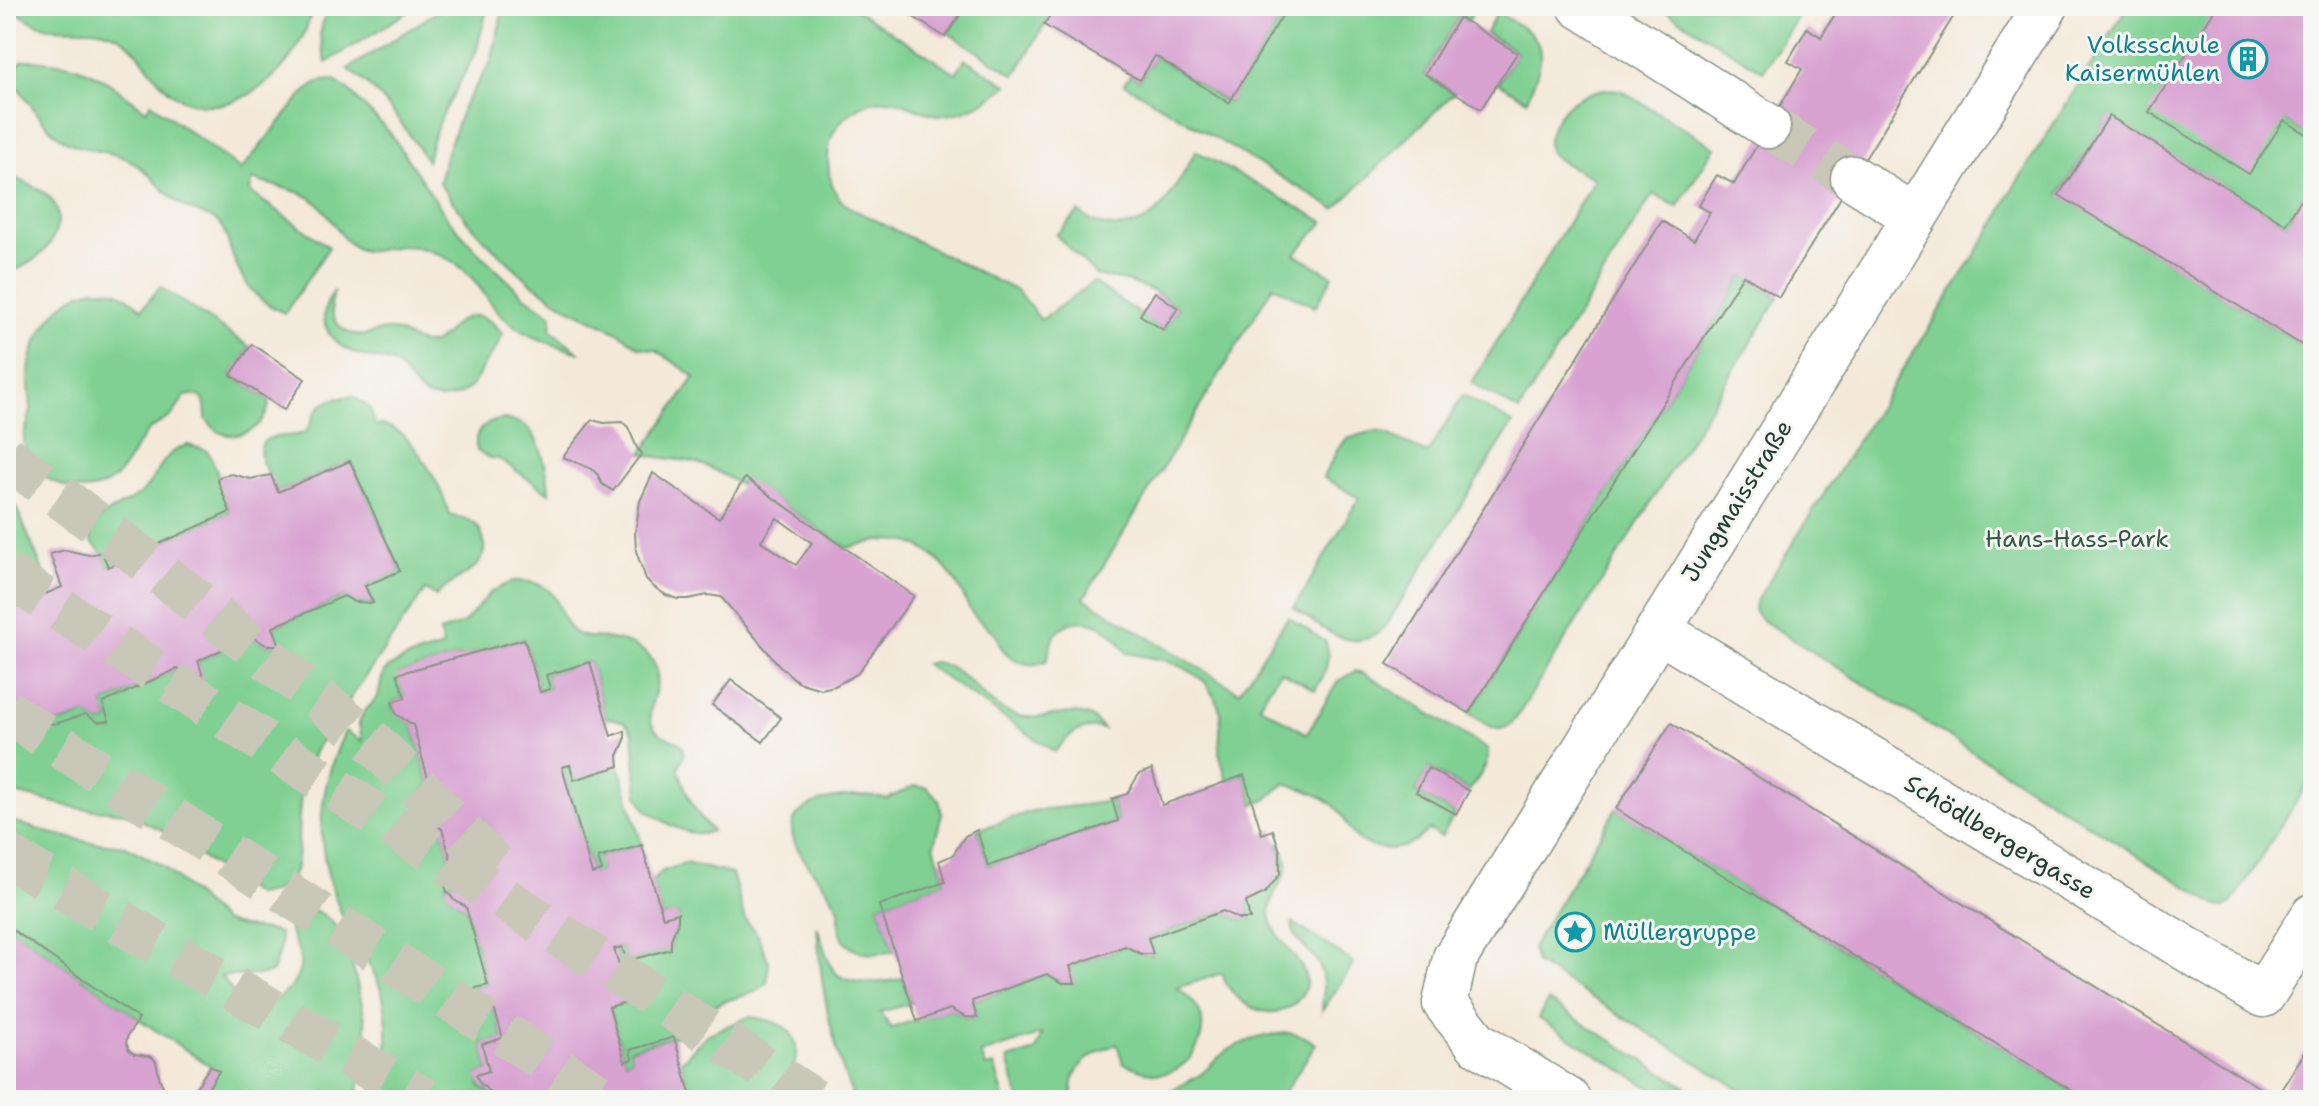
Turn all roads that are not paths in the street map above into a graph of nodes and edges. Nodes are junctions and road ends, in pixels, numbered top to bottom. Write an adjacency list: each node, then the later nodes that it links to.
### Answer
1 (1580, 6): 3 (street)
2 (2046, 6): 5 (street, Jungmaisstraße)
3 (1768, 126)
4 (1853, 178): 5 (street)
5 (1914, 216): 6 (street, Jungmaisstraße)
6 (1658, 630): 7 (street, Schödlbergergasse); 8 (street, Jungmaisstraße)
7 (2313, 916)
8 (1568, 1100)

